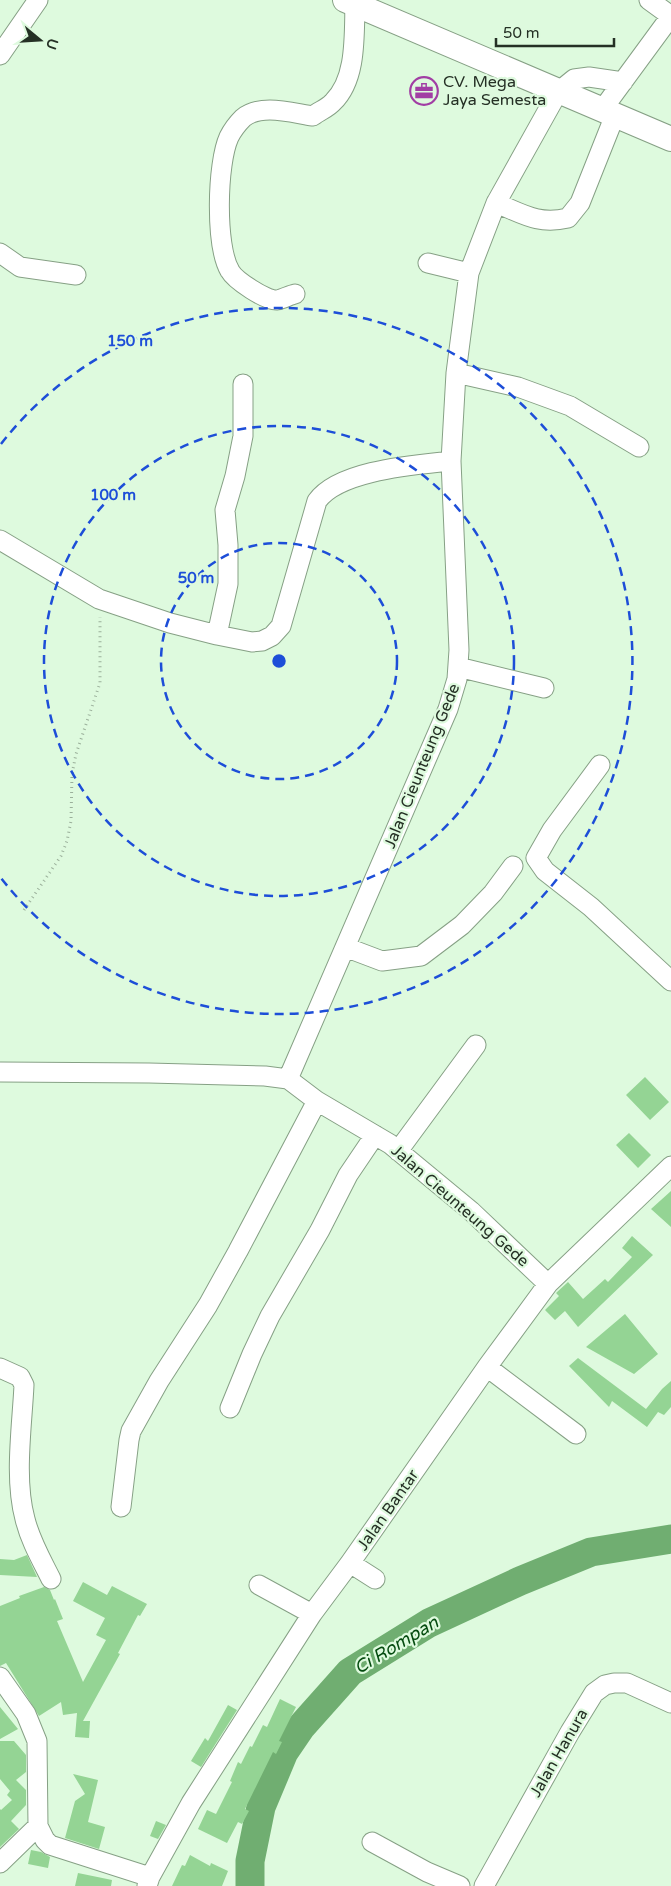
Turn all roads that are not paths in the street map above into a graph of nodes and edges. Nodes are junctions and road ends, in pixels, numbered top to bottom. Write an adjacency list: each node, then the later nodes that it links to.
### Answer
1 (38, 0): 5 (street)
2 (649, 0): 4 (street)
3 (350, 2): 7 (main road); 15 (street)
4 (671, 16): 6 (street)
5 (2, 50)
6 (623, 82): 7 (street); 8 (street)
7 (558, 92): 8 (main road); 10 (street, Jalan Cieunteung Gede)
8 (609, 112): 9 (main road); 10 (street)
9 (671, 138)
10 (496, 203): 13 (street, Jalan Cieunteung Gede)
11 (0, 253): 14 (street)
12 (428, 263): 13 (street)
13 (469, 273): 16 (street, Jalan Cieunteung Gede)
14 (76, 275)
15 (295, 294)
16 (456, 374): 18 (street); 19 (street, Jalan Cieunteung Gede)
17 (242, 384): 21 (street)
18 (640, 447)
19 (451, 461): 21 (street); 22 (street, Jalan Cieunteung Gede)
20 (0, 540): 21 (street)
21 (217, 636)
22 (458, 667): 23 (street); 26 (street, Jalan Cieunteung Gede)
23 (544, 688)
24 (600, 765): 27 (street)
25 (513, 866): 26 (street)
26 (345, 948): 30 (street, Jalan Cieunteung Gede)
27 (671, 981)
28 (476, 1045): 33 (street)
29 (0, 1072): 30 (street)
30 (288, 1080): 31 (street, Jalan Cieunteung Gede)
31 (318, 1101): 32 (street, Jalan Cieunteung Gede); 40 (street)
32 (375, 1135): 33 (street, Jalan Cieunteung Gede); 38 (street)
33 (398, 1151): 35 (street, Jalan Cieunteung Gede)
34 (671, 1166): 35 (street, Jalan Bantar)
35 (548, 1284): 36 (street, Jalan Bantar)
36 (487, 1367): 39 (street); 41 (street, Jalan Bantar)
37 (0, 1368): 42 (street)
38 (230, 1408)
39 (576, 1434)
40 (120, 1507)
41 (350, 1563): 43 (street); 45 (street, Jalan Bantar)
42 (51, 1579)
43 (375, 1579)
44 (260, 1585): 45 (street)
45 (312, 1614): 51 (street, Jalan Bantar)
46 (0, 1677): 48 (street)
47 (671, 1703): 53 (street, Jalan Hanura)
48 (38, 1826): 50 (street); 51 (street)
49 (372, 1842): 52 (street)
50 (0, 1863)
51 (149, 1882)
52 (460, 1886)
53 (484, 1886)

